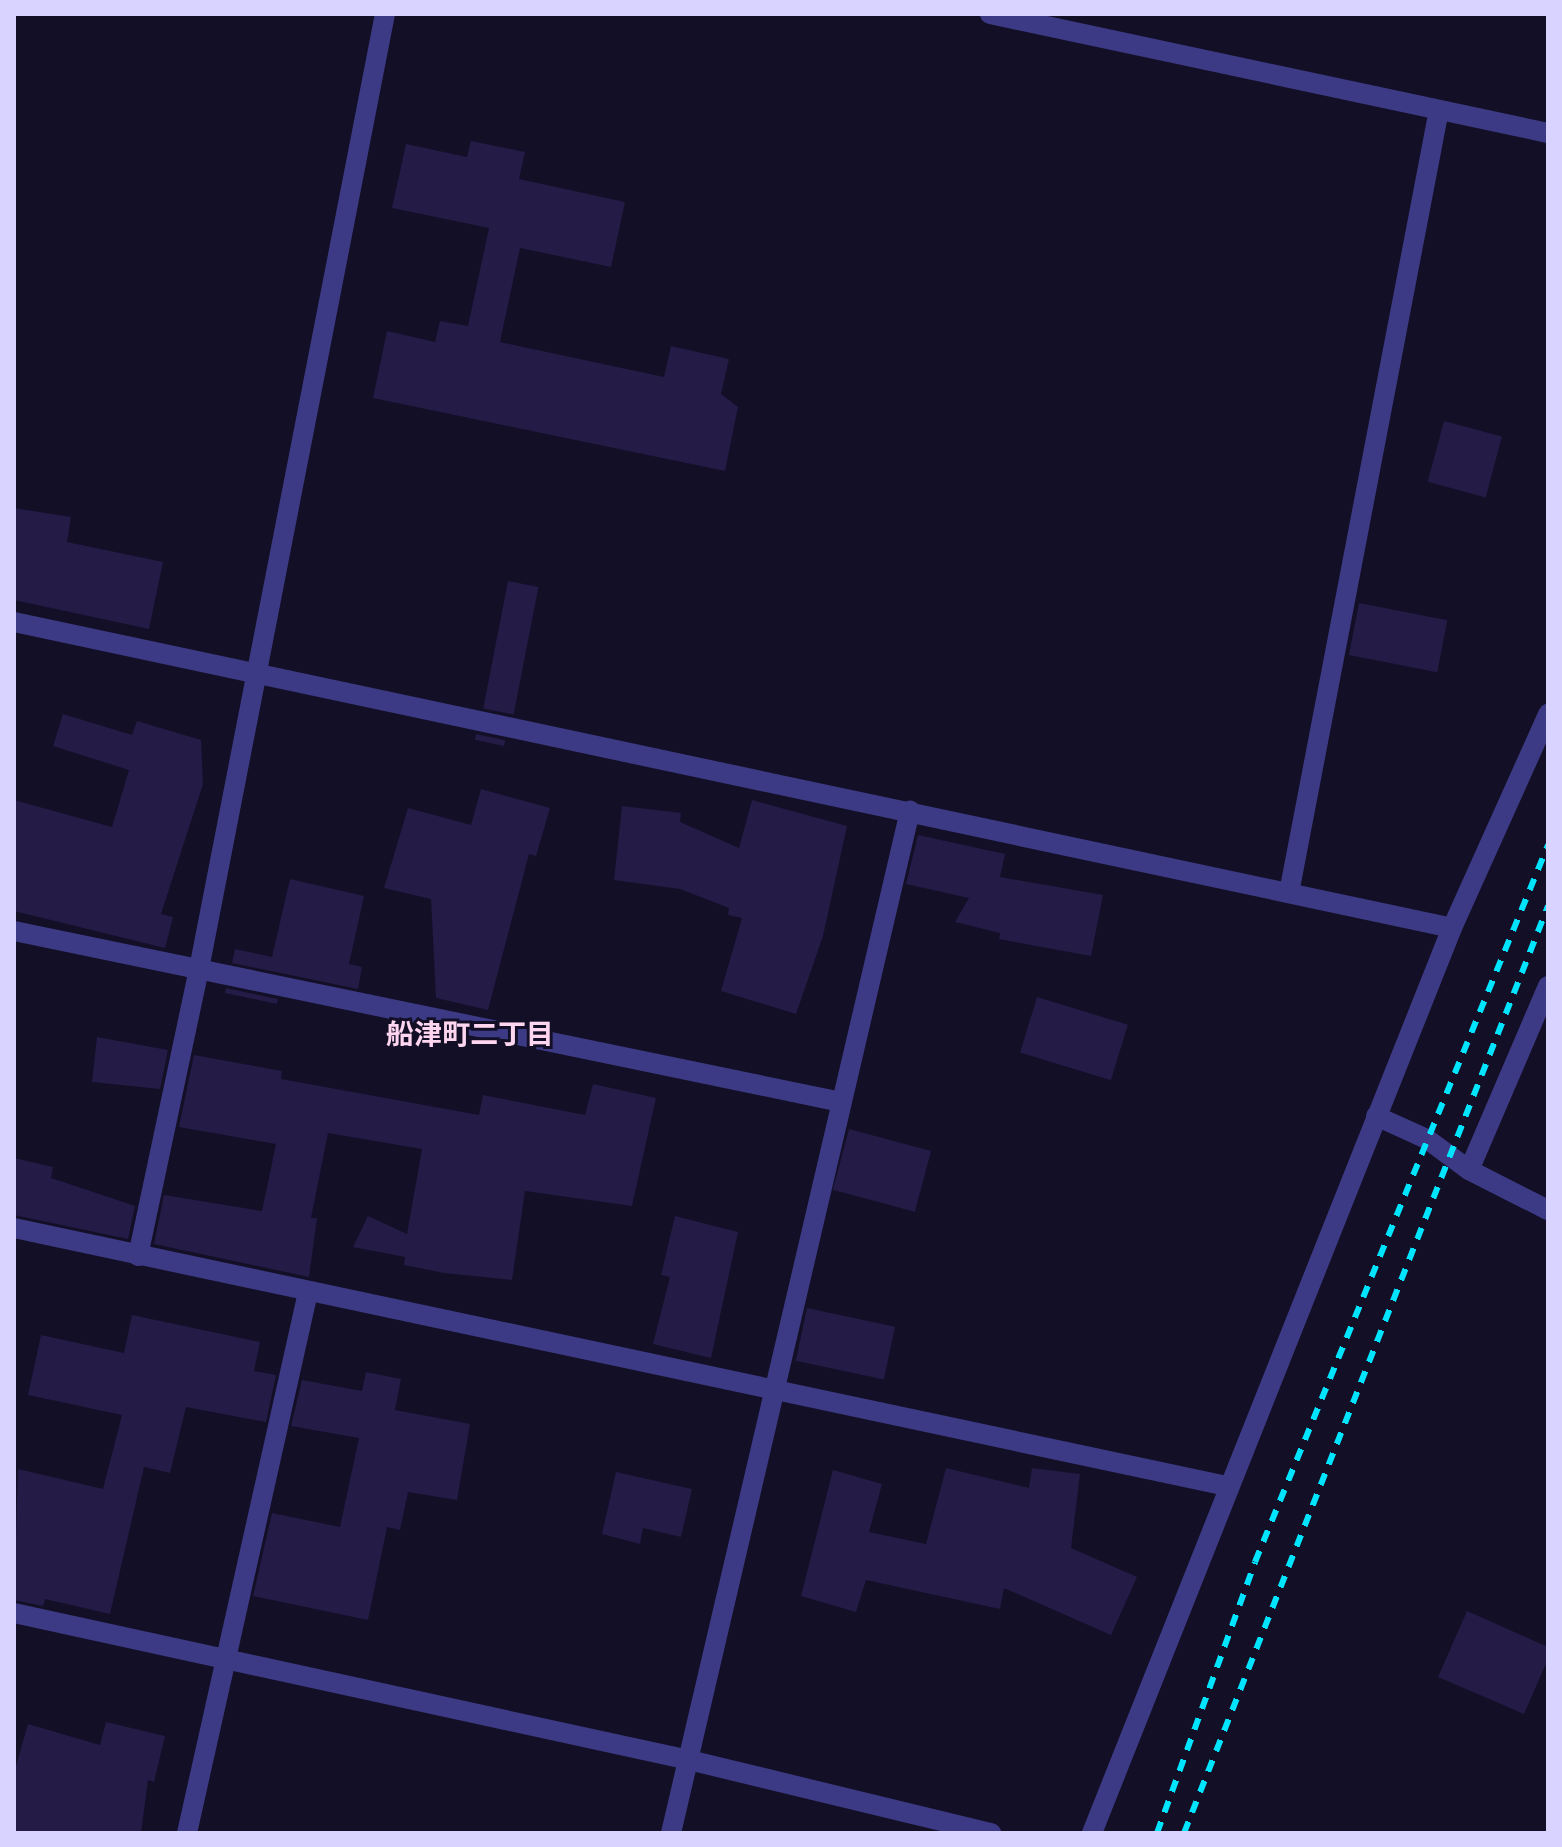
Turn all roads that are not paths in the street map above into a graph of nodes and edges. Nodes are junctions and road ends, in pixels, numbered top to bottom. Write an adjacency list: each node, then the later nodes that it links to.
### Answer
1 (385, 14): 6 (street)
2 (990, 14): 3 (street)
3 (1439, 110): 4 (street); 9 (street)
4 (1548, 133)
5 (14, 622): 6 (street)
6 (257, 673): 8 (street); 12 (street)
7 (1548, 714): 10 (street)
8 (910, 811): 9 (street); 14 (street)
9 (1289, 893): 10 (street)
10 (1452, 928): 15 (street)
11 (14, 931): 12 (street)
12 (199, 969): 14 (street); 19 (street)
13 (1548, 986): 16 (street)
14 (841, 1102): 21 (street)
15 (1376, 1116): 16 (street); 22 (street)
16 (1469, 1170): 17 (street)
17 (1548, 1210)
18 (14, 1228): 19 (street)
19 (138, 1256): 20 (street)
20 (308, 1292): 21 (street); 24 (street)
21 (773, 1390): 22 (street); 25 (street)
22 (1227, 1486): 29 (street)
23 (14, 1613): 24 (street)
24 (227, 1660): 25 (street); 26 (street)
25 (689, 1760): 27 (street); 28 (street)
26 (187, 1833)
27 (671, 1833)
28 (991, 1833)
29 (1092, 1833)

